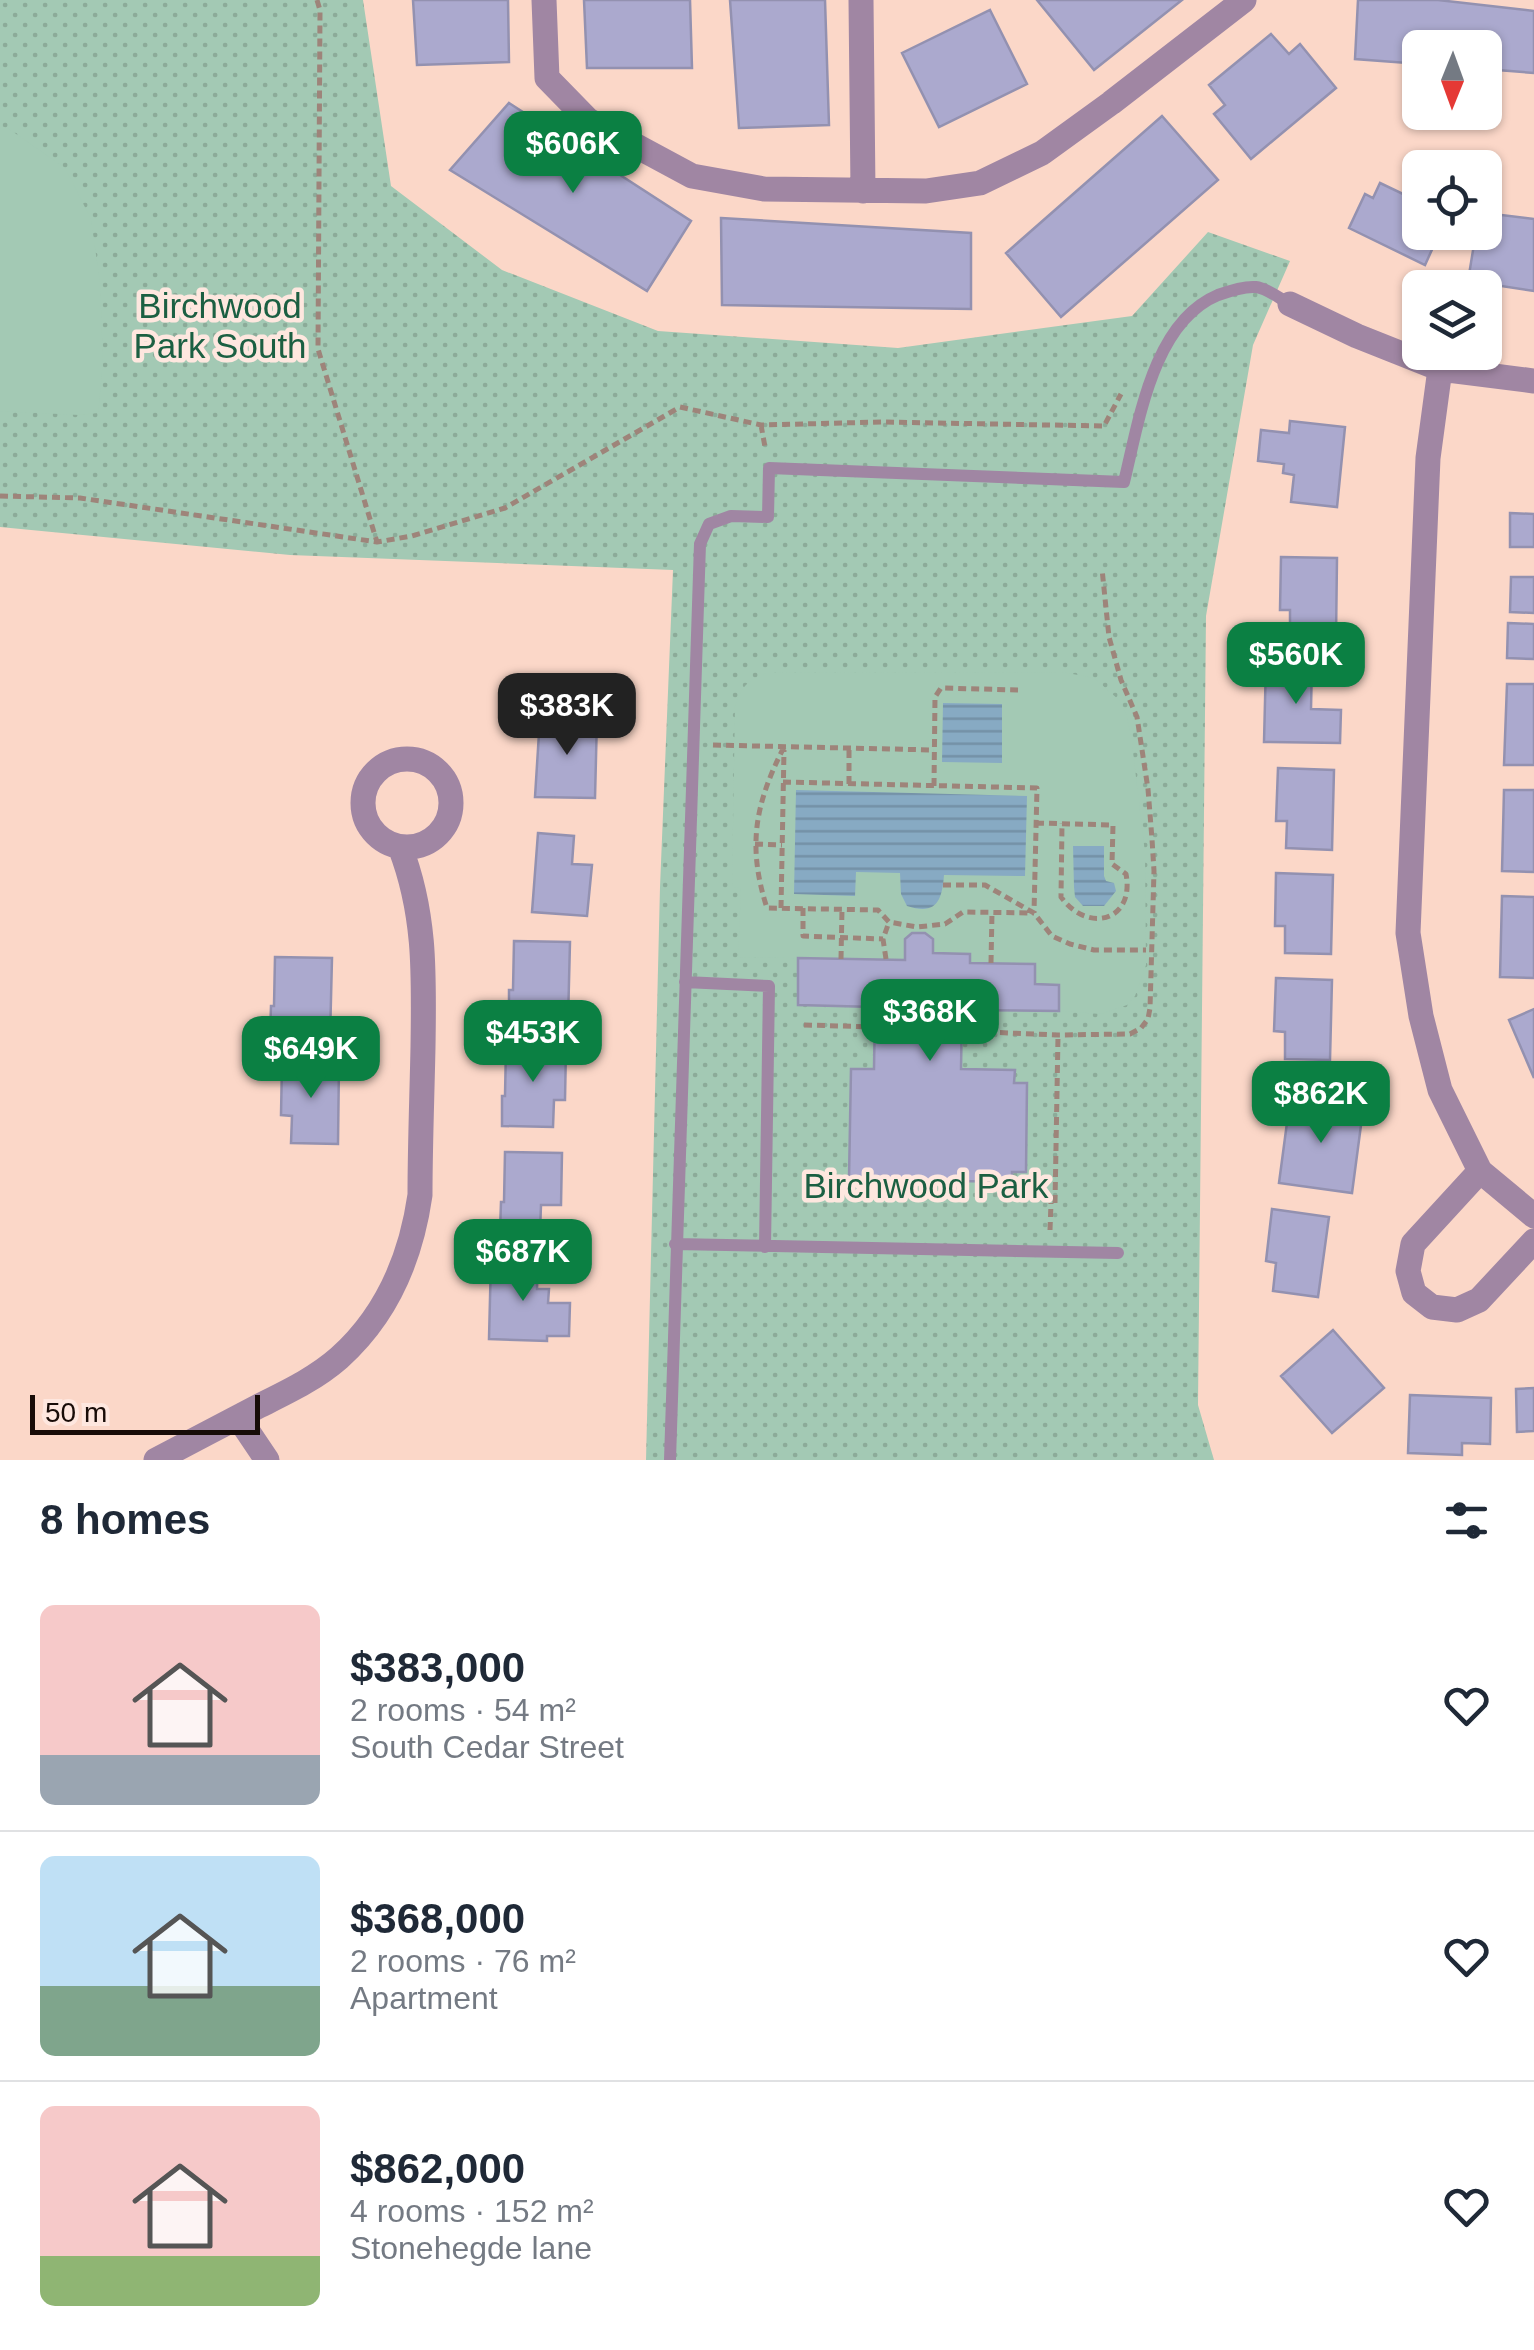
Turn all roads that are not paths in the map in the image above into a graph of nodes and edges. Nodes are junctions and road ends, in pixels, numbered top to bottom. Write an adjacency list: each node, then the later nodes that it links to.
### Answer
1 (544, 0): 4 (street)
2 (861, 0): 4 (street)
3 (1244, 0): 4 (street)
4 (863, 191)
5 (1290, 304): 6 (street); 11 (lane)
6 (1402, 354)
7 (1440, 370): 12 (street)
8 (1447, 370): 9 (street)
9 (1534, 382)
10 (400, 846): 18 (street)
11 (684, 982): 15 (lane); 16 (lane)
12 (1480, 1171): 13 (street); 14 (street)
13 (1534, 1216)
14 (1534, 1241)
15 (676, 1244): 16 (lane); 21 (lane)
16 (765, 1246): 17 (lane)
17 (1118, 1253)
18 (238, 1417): 19 (street); 20 (street)
19 (156, 1460)
20 (266, 1460)
21 (670, 1460)

